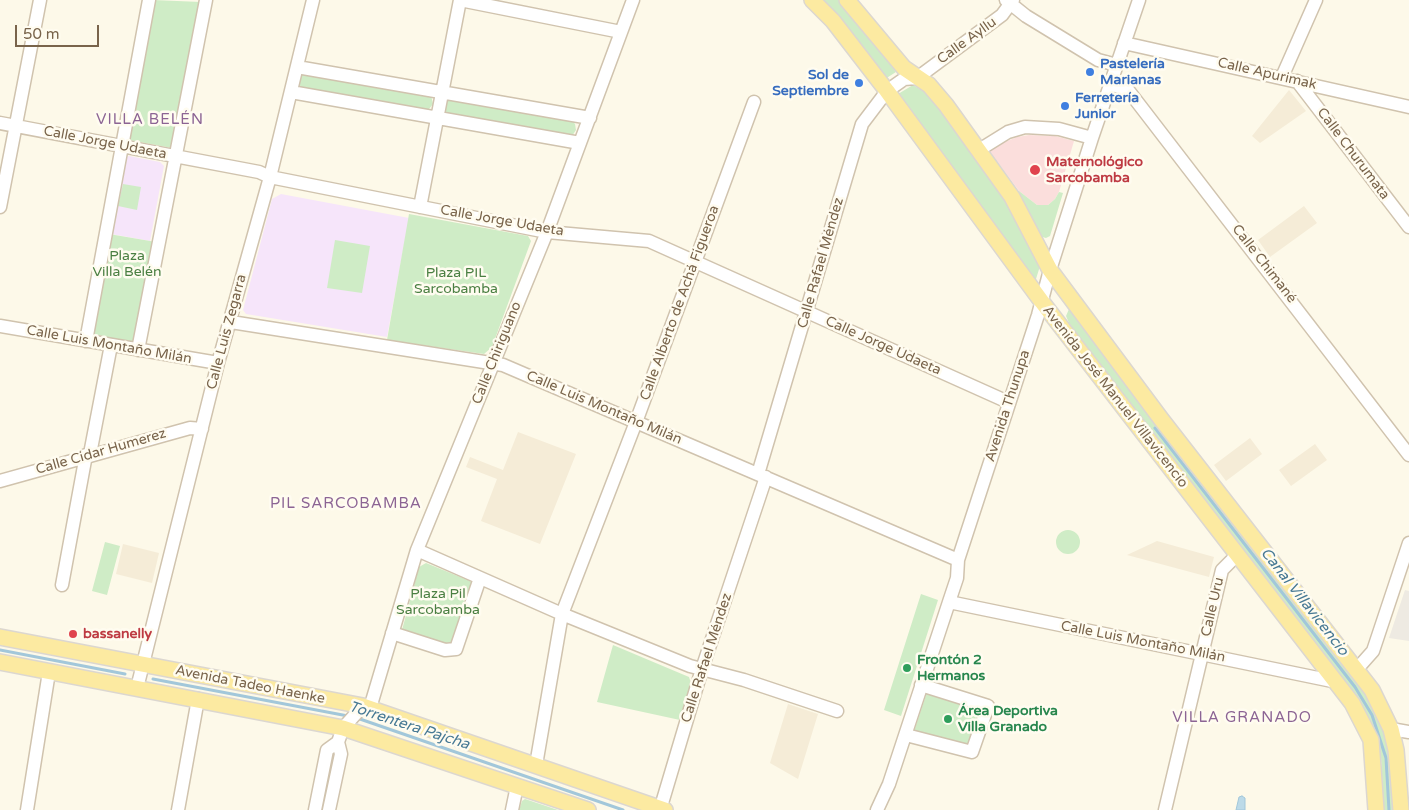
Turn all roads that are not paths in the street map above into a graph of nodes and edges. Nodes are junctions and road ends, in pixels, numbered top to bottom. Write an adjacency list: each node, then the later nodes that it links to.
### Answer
1 (40, 0): 28 (street)
2 (149, 0): 31 (street)
3 (206, 0): 33 (street)
4 (313, 0): 15 (street, Calle Luis Zegarra)
5 (460, 0): 12 (street); 22 (street)
6 (633, 0): 12 (street, Calle Chiriguano)
7 (812, 0): 20 (main road, Avenida José Manuel Villavicencio)
8 (847, 0): 17 (main road, Avenida José Manuel Villavicencio)
9 (1139, 0): 13 (street, Avenida Thunupa)
10 (1316, 0): 16 (street)
11 (1010, 2): 14 (street); 17 (street, Calle Ayllu)
12 (622, 32): 26 (street, Calle Chiriguano)
13 (1124, 43): 14 (street, Avenida Thunupa); 16 (street, Calle Apurimak)
14 (1117, 65): 19 (street, Avenida Thunupa)
15 (297, 67): 21 (street, Calle Luis Zegarra); 22 (street)
16 (1282, 77): 18 (street, Calle Apurimak)
17 (917, 78): 20 (street, Calle Rafael Méndez); 32 (main road, Avenida José Manuel Villavicencio)
18 (1297, 81): 24 (street, Calle Apurimak); 37 (street, Calle Churumata)
19 (1110, 84): 29 (street, Avenida Thunupa); 54 (street, Calle Chimané)
20 (887, 91): 41 (main road, Avenida José Manuel Villavicencio); 42 (street, Calle Rafael Méndez)
21 (291, 92): 25 (street); 34 (street, Calle Luis Zegarra)
22 (442, 92): 25 (street); 26 (street)
23 (754, 102): 39 (street, Calle Alberto de Achá Figueroa)
24 (1409, 108)
25 (437, 118): 30 (street); 36 (street)
26 (590, 118): 30 (street, Calle Chiriguano)
27 (0, 123): 28 (street, Calle Jorge Udaeta)
28 (16, 126): 31 (street, Calle Jorge Udaeta); 35 (street)
29 (1092, 138): 32 (street); 40 (street, Avenida Thunupa)
30 (580, 143): 38 (street, Calle Chiriguano)
31 (122, 146): 33 (street, Calle Jorge Udaeta); 45 (street)
32 (979, 150): 40 (main road, Avenida José Manuel Villavicencio)
33 (176, 156): 34 (street, Calle Jorge Udaeta); 47 (street)
34 (270, 177): 36 (street, Calle Jorge Udaeta); 43 (street, Calle Luis Zegarra)
35 (0, 207)
36 (420, 207): 38 (street, Calle Jorge Udaeta)
37 (1409, 227)
38 (547, 232): 39 (street, Calle Jorge Udaeta); 48 (street, Calle Chiriguano)
39 (696, 262): 42 (street, Calle Jorge Udaeta); 51 (street, Calle Alberto de Achá Figueroa)
40 (1050, 270): 41 (street, Avenida Thunupa); 71 (main road, Avenida José Manuel Villavicencio)
41 (1042, 302): 50 (street, Avenida Thunupa); 59 (main road, Avenida José Manuel Villavicencio)
42 (808, 311): 50 (street, Calle Jorge Udaeta); 55 (street, Calle Rafael Méndez)
43 (231, 322): 48 (street, Calle Luis Montaño Milán); 49 (street, Calle Luis Zegarra)
44 (0, 326): 45 (street, Calle Luis Montaño Milán)
45 (86, 341): 46 (street, Calle Luis Montaño Milán)
46 (111, 345): 47 (street, Calle Luis Montaño Milán); 53 (street)
47 (138, 350): 49 (street, Calle Luis Montaño Milán)
48 (493, 362): 51 (street, Calle Luis Montaño Milán); 58 (street, Calle Chiriguano)
49 (218, 363): 52 (street, Calle Luis Zegarra)
50 (1008, 402): 60 (street, Avenida Thunupa)
51 (636, 422): 55 (street, Calle Luis Montaño Milán); 64 (street, Calle Alberto de Achá Figueroa)
52 (202, 429): 53 (street, Calle Cidar Humerez); 69 (street, Calle Luis Zegarra)
53 (88, 455): 56 (street, Calle Cidar Humerez); 62 (street)
54 (1409, 455)
55 (762, 476): 60 (street, Calle Luis Montaño Milán); 70 (street, Calle Rafael Méndez)
56 (0, 481)
57 (1409, 543): 71 (street)
58 (417, 550): 61 (street); 65 (street, Calle Chiriguano)
59 (1237, 555): 67 (street, Calle Uru); 73 (main road, Avenida José Manuel Villavicencio)
60 (958, 560): 63 (street, Avenida Thunupa)
61 (480, 578): 64 (street); 65 (street)
62 (62, 585)
63 (949, 602): 67 (street, Calle Luis Montaño Milán); 74 (street, Avenida Thunupa)
64 (562, 614): 70 (street); 82 (street, Calle Alberto de Achá Figueroa)
65 (392, 633): 78 (street, Calle Chiriguano)
66 (0, 637): 69 (main road, Avenida Tadeo Haenke)
67 (1202, 654): 73 (street, Calle Luis Montaño Milán); 92 (street, Calle Uru)
68 (0, 662): 72 (main road, Avenida Tadeo Haenke)
69 (142, 664): 75 (street, Calle Luis Zegarra); 78 (main road, Avenida Tadeo Haenke)
70 (702, 669): 77 (street); 90 (street, Calle Rafael Méndez)
71 (1357, 669): 79 (main road, Avenida José Manuel Villavicencio)
72 (49, 672): 75 (main road, Avenida Tadeo Haenke); 84 (street)
73 (1337, 682): 93 (main road, Avenida José Manuel Villavicencio)
74 (921, 685): 81 (street, Avenida Thunupa); 81 (street)
75 (137, 688): 76 (main road, Avenida Tadeo Haenke)
76 (198, 699): 78 (main road, Avenida Tadeo Haenke); 85 (street)
77 (837, 711)
78 (353, 720): 82 (main road, Avenida Tadeo Haenke); 83 (main road, Avenida Tadeo Haenke); 86 (street, Calle Chiriguano); 87 (street, Calle Chiriguano)
79 (1391, 729): 80 (street); 94 (main road, Avenida José Manuel Villavicencio)
80 (1409, 732)
81 (906, 735): 91 (street, Avenida Thunupa)
82 (536, 765): 90 (main road, Avenida Tadeo Haenke)
83 (517, 786): 88 (street); 89 (main road, Avenida Tadeo Haenke)
84 (26, 810)
85 (178, 810)
86 (315, 810)
87 (329, 810)
88 (512, 810)
89 (588, 810)
90 (662, 810)
91 (877, 810)
92 (1165, 810)
93 (1376, 810)
94 (1401, 810)

